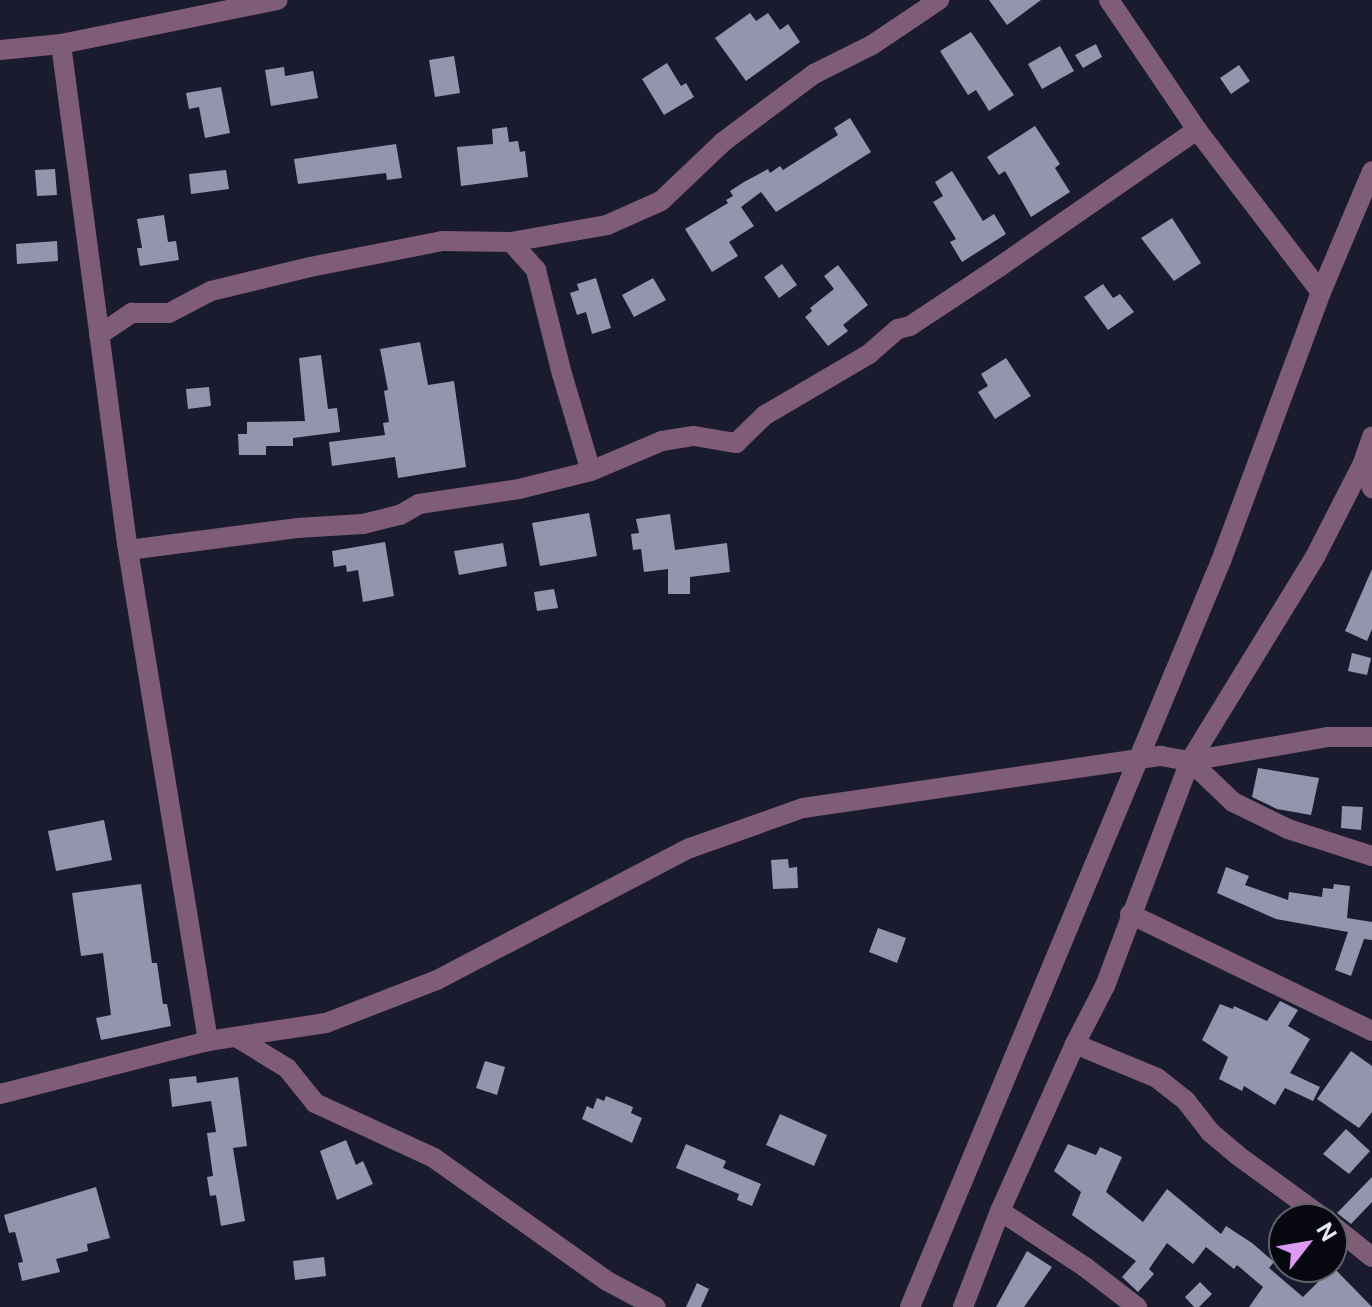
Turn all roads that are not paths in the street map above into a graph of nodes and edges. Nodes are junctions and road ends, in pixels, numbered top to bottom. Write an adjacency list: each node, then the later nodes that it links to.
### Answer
1 (217, 0): 5 (street)
2 (278, 0): 5 (street)
3 (939, 0): 10 (street)
4 (1109, 0): 8 (street)
5 (200, 17): 6 (street)
6 (61, 44): 7 (street); 12 (street)
7 (0, 50)
8 (1197, 130): 11 (street); 15 (street)
9 (1372, 171): 11 (street)
10 (511, 242): 12 (street); 15 (street)
11 (1321, 292): 19 (street)
12 (99, 335): 17 (street)
13 (1372, 437): 14 (street)
14 (1363, 463): 16 (street); 20 (street)
15 (591, 471): 17 (street)
16 (1372, 488)
17 (128, 550): 25 (street)
18 (1372, 737): 20 (street)
19 (1138, 761): 20 (street); 24 (street); 33 (street)
20 (1190, 761): 21 (street); 22 (street)
21 (1372, 856)
22 (1130, 914): 23 (street); 26 (street)
23 (1372, 1031)
24 (236, 1037): 25 (street); 32 (street)
25 (208, 1041): 27 (street)
26 (1075, 1044): 28 (street); 29 (street)
27 (0, 1094)
28 (1303, 1203)
29 (1000, 1211): 34 (street); 35 (street)
30 (1348, 1238): 31 (street)
31 (1372, 1257)
32 (656, 1307)
33 (910, 1307)
34 (963, 1307)
35 (1137, 1307)

